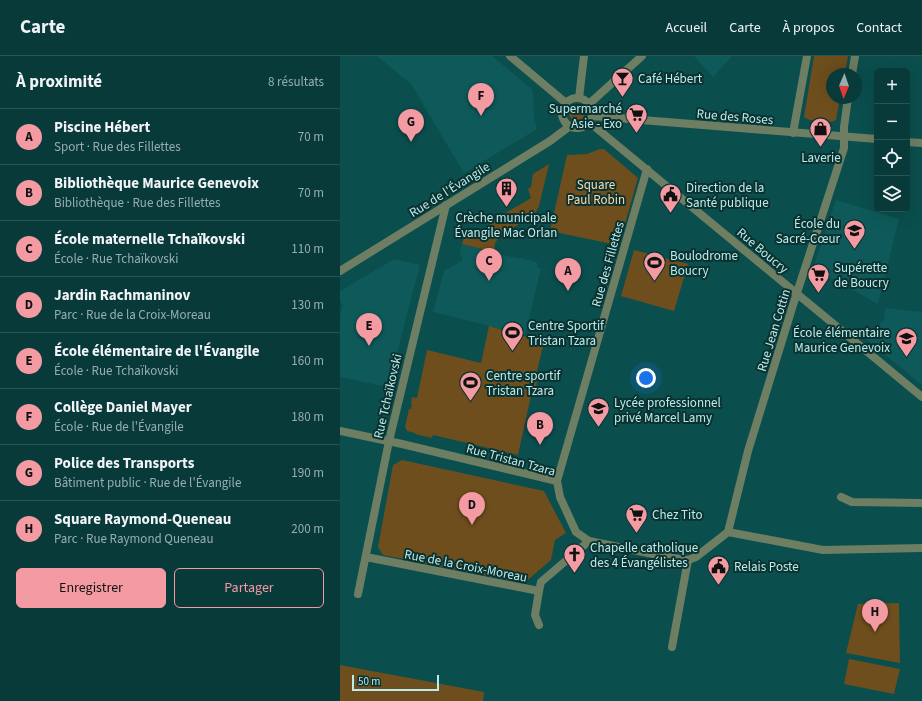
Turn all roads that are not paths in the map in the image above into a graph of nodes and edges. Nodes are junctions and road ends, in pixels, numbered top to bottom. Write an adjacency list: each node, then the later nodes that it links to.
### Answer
1 (510, 56): 8 (street)
2 (584, 56): 7 (street)
3 (642, 56): 9 (street)
4 (807, 56): 13 (street)
5 (855, 56): 6 (street)
6 (853, 68)
7 (579, 98): 8 (street); 9 (street)
8 (566, 103): 12 (street)
9 (589, 104): 11 (street)
10 (847, 104): 14 (street, Rue Jean Cottin)
11 (591, 119): 12 (street); 13 (street, Rue des Roses); 18 (street, Rue Boucry)
12 (570, 126): 19 (street, Rue de l'Évangile)
13 (794, 132): 14 (street, Rue des Roses)
14 (844, 137): 15 (street, Rue des Roses); 21 (street, Rue Jean Cottin)
15 (874, 139)
16 (910, 142): 17 (street)
17 (922, 143)
18 (647, 169): 21 (street, Rue Boucry); 25 (street, Rue des Fillettes)
19 (446, 205): 20 (street, Rue de l'Évangile); 24 (street, Rue Tchaïkovski)
20 (340, 271)
21 (796, 293): 22 (street, Rue Boucry); 28 (street, Rue Jean Cottin)
22 (922, 397)
23 (340, 431): 24 (street, Rue Tristan Tzara)
24 (389, 441): 25 (street, Rue Tristan Tzara); 31 (street, Rue Tchaïkovski)
25 (557, 481): 29 (street, Rue Tristan Tzara)
26 (841, 497): 27 (street)
27 (922, 503)
28 (728, 532): 30 (street); 32 (street)
29 (589, 541): 32 (street, Rue Tristan Tzara); 33 (street, Rue de la Croix-Moreau)
30 (922, 548)
31 (366, 557): 33 (street, Rue de la Croix-Moreau); 34 (street, Rue Tchaïkovski)
32 (688, 560): 36 (street)
33 (539, 591): 35 (street)
34 (358, 594)
35 (539, 625)
36 (672, 647)

